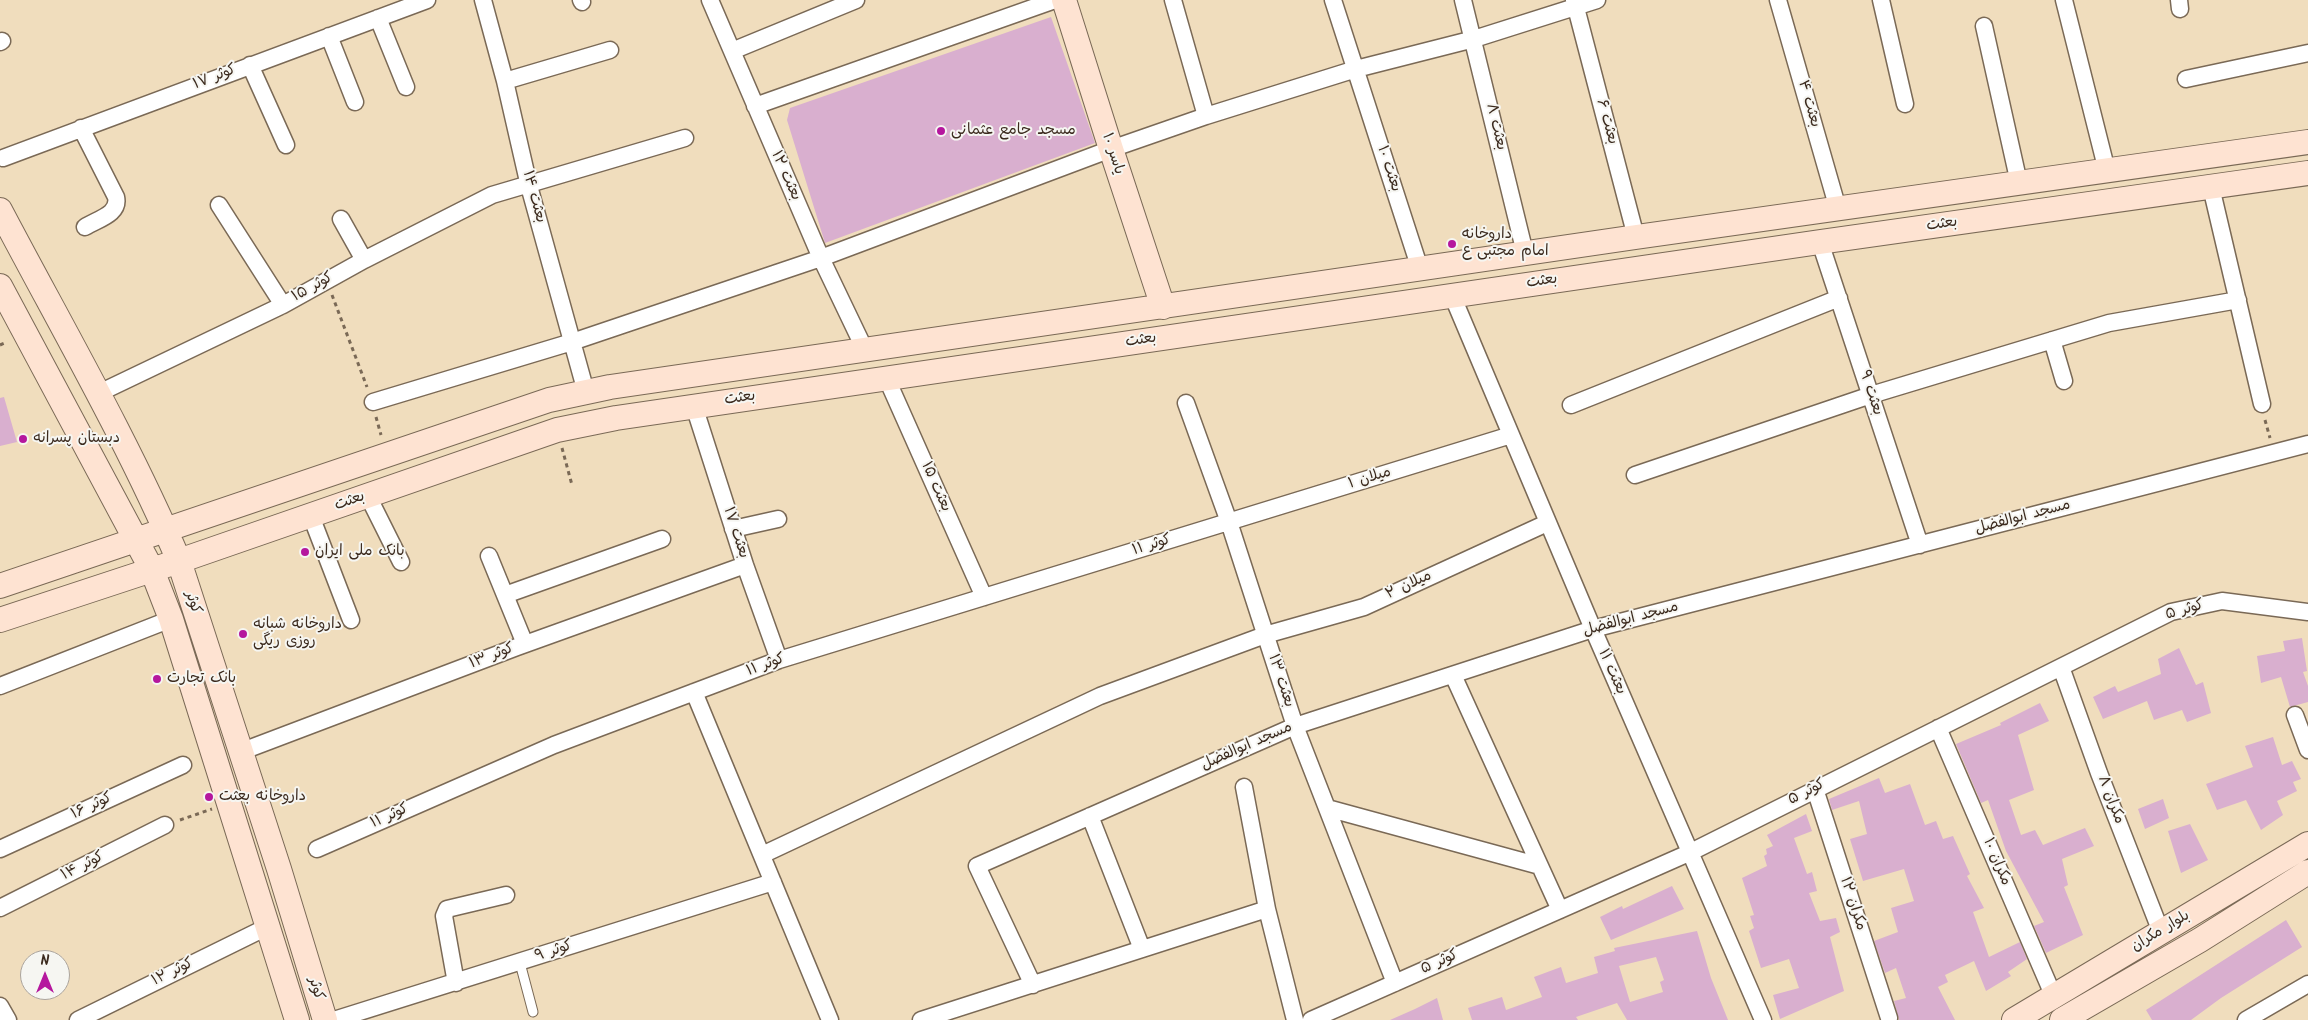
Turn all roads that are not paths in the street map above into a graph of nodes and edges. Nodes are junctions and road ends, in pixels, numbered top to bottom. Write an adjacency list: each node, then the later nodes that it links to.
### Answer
1 (427, 0): 15 (street, کوثر ۱۷)
2 (483, 0): 25 (street, بعثت ۱۴)
3 (710, 0): 20 (street, بعثت ۱۲)
4 (856, 0): 20 (street)
5 (1055, 0): 29 (street)
6 (1064, 0): 35 (main road, یاسر ۱۰)
7 (1173, 0): 30 (street)
8 (1333, 0): 23 (street, بعثت ۱۰)
9 (1463, 0): 18 (street, بعثت ۸)
10 (1597, 0): 14 (street)
11 (1778, 0): 45 (street, بعثت ۴)
12 (1881, 0): 28 (street)
13 (2064, 0): 37 (street)
14 (1575, 3): 18 (street); 49 (street, بعثت ۶)
15 (378, 18): 17 (street, کوثر ۱۷); 26 (street)
16 (1984, 26): 40 (street)
17 (329, 36): 22 (street, کوثر ۱۷); 27 (street)
18 (1474, 39): 23 (street); 51 (street, بعثت ۸)
19 (610, 50): 25 (street)
20 (732, 51): 29 (street, بعثت ۱۲)
21 (2308, 53): 24 (street)
22 (250, 65): 31 (street, کوثر ۱۷); 34 (street)
23 (1356, 69): 30 (street); 54 (street, بعثت ۱۰)
24 (2186, 79)
25 (505, 81): 41 (street, بعثت ۱۴)
26 (406, 87)
27 (355, 102)
28 (1905, 104)
29 (755, 106): 52 (street, بعثت ۱۲)
30 (1206, 116): 35 (street)
31 (81, 128): 36 (street, کوثر ۱۷); 48 (street)
32 (685, 138): 41 (street, کوثر ۱۵)
33 (2308, 142): 37 (main road, بعثت)
34 (286, 145)
35 (1110, 149): 52 (street); 60 (main road, یاسر ۱۰)
36 (3, 158)
37 (2106, 171): 39 (main road, بعثت)
38 (2308, 173): 42 (main road, بعثت)
39 (2065, 176): 40 (main road, بعثت); 44 (main road)
40 (2019, 183): 45 (main road, بعثت)
41 (529, 186): 53 (street, کوثر ۱۵); 62 (street, بعثت ۱۴)
42 (2211, 187): 44 (main road, بعثت); 58 (street)
43 (219, 205): 59 (street)
44 (2071, 206): 50 (main road, بعثت)
45 (1838, 209): 49 (main road, بعثت)
46 (0, 210): 69 (main road, کوثر)
47 (341, 219): 53 (street)
48 (85, 227)
49 (1636, 237): 51 (main road, بعثت)
50 (1820, 242): 56 (main road, بعثت); 57 (street, بعثت ۹)
51 (1525, 253): 54 (main road, بعثت)
52 (821, 258): 62 (street); 63 (street, بعثت ۱۲)
53 (364, 260): 59 (street, کوثر ۱۵)
54 (1420, 269): 60 (main road, بعثت)
55 (0, 286): 86 (main road, کوثر)
56 (1452, 295): 65 (main road, بعثت); 76 (street, بعثت ۱۱)
57 (1839, 298): 70 (street, بعثت ۹); 74 (street)
58 (2238, 300): 61 (street); 73 (street)
59 (283, 305): 69 (street, کوثر ۱۵)
60 (1163, 306): 63 (main road, بعثت)
61 (2052, 340): 66 (street); 70 (street)
62 (572, 342): 68 (street, بعثت ۱۴); 71 (street)
63 (865, 350): 64 (main road, بعثت)
64 (803, 358): 67 (main road); 68 (main road, بعثت)
65 (886, 378): 67 (main road, بعثت); 96 (street, بعثت ۱۵)
66 (2064, 381)
67 (807, 389): 75 (main road, بعثت)
68 (586, 392): 84 (main road, بعثت)
69 (97, 394): 84 (main road, کوثر)
70 (1871, 395): 78 (street); 88 (street, بعثت ۹)
71 (373, 402)
72 (1186, 403): 82 (street, بعثت ۱۳)
73 (2262, 404)
74 (1571, 405)
75 (694, 406): 79 (main road, بعثت); 85 (street, بعثت ۱۷)
76 (1510, 435): 82 (street, میلان ۱); 83 (street, بعثت ۱۱)
77 (2308, 444): 88 (street, مسجد ابوالفضل)
78 (1636, 475)
79 (368, 496): 80 (main road, بعثت); 91 (street)
80 (311, 516): 90 (main road, بعثت); 100 (street)
81 (778, 519): 85 (street)
82 (1229, 522): 96 (street, کوثر ۱۱); 102 (street, بعثت ۱۳)
83 (1548, 523): 101 (street, بعثت ۱۱); 102 (street, میلان ۲)
84 (166, 529): 86 (main road, بعثت); 90 (main road, کوثر)
85 (733, 529): 92 (street, بعثت ۱۷)
86 (136, 539): 93 (main road, کوثر); 94 (main road, بعثت)
87 (662, 539): 95 (street)
88 (1920, 545): 101 (street, مسجد ابوالفضل)
89 (489, 556): 95 (street)
90 (179, 561): 93 (main road, بعثت); 113 (main road, کوثر)
91 (401, 562)
92 (745, 565): 103 (street, کوثر ۱۳); 104 (street, بعثت ۱۷)
93 (152, 570): 98 (main road, بعثت); 99 (main road, کوثر)
94 (0, 586)
95 (505, 595): 103 (street)
96 (984, 597): 104 (street, کوثر ۱۱)
97 (2308, 612): 105 (street, کوثر ۵)
98 (0, 620)
99 (171, 620): 107 (street); 132 (main road, کوثر)
100 (351, 620)
101 (1593, 630): 106 (street, مسجد ابوالفضل); 123 (street, بعثت ۱۱)
102 (1265, 635): 110 (street, بعثت ۱۳); 124 (street, میلان ۲)
103 (525, 644): 113 (street, کوثر ۱۳)
104 (778, 660): 108 (street, کوثر ۱۱)
105 (2061, 667): 111 (street, کوثر ۵); 133 (street, مکران ۸)
106 (1453, 675): 110 (street, مسجد ابوالفضل); 125 (street)
107 (0, 686)
108 (694, 692): 122 (street, کوثر ۱۱); 124 (street)
109 (2295, 715): 112 (street)
110 (1295, 726): 117 (street, بعثت ۱۳); 118 (street, مسجد ابوالفضل)
111 (1938, 728): 116 (street, کوثر ۵); 142 (street, مکران ۱۰)
112 (2308, 750)
113 (240, 752): 149 (main road, کوثر)
114 (183, 765): 121 (street, کوثر ۱۶)
115 (1244, 787): 130 (street)
116 (1814, 789): 123 (street, کوثر ۵); 145 (street, مکران ۱۲)
117 (1327, 808): 125 (street); 139 (street, بعثت ۱۳)
118 (1090, 816): 134 (street); 141 (street, مسجد ابوالفضل)
119 (165, 825): 129 (street, کوثر ۱۴)
120 (2308, 844): 133 (main road, بلوار مکران)
121 (0, 849)
122 (317, 849)
123 (1691, 852): 131 (street, کوثر ۵); 155 (street, بعثت ۱۱)
124 (762, 855): 127 (street)
125 (1540, 866): 131 (street)
126 (2308, 872): 137 (main road, بلوار مکران)
127 (773, 882): 136 (street, کوثر ۹); 151 (street)
128 (506, 895): 138 (street)
129 (0, 908)
130 (1267, 909): 134 (street); 153 (street)
131 (1560, 910): 139 (street, کوثر ۵)
132 (269, 926): 147 (street, کوثر ۱۲); 148 (main road, کوثر)
133 (2161, 932): 135 (main road, بلوار مکران)
134 (1142, 950): 141 (street)
135 (2129, 951): 137 (main road); 142 (main road, بلوار مکران)
136 (520, 963): 138 (street, کوثر ۹); 144 (lane)
137 (2142, 974): 157 (main road, بلوار مکران)
138 (456, 983): 150 (street, کوثر ۹)
139 (1395, 983): 154 (street, کوثر ۵)
140 (2308, 984): 158 (street)
141 (1033, 985): 152 (street)
142 (2054, 997): 156 (main road, بلوار مکران)
143 (0, 1006): 146 (street)
144 (533, 1012)
145 (1889, 1018)
146 (8, 1020)
147 (78, 1020)
148 (297, 1020)
149 (325, 1020)
150 (334, 1020)
151 (830, 1020)
152 (920, 1020)
153 (1295, 1020)
154 (1311, 1020)
155 (1763, 1020)
156 (2014, 1020)
157 (2062, 1020)
158 (2246, 1020)

